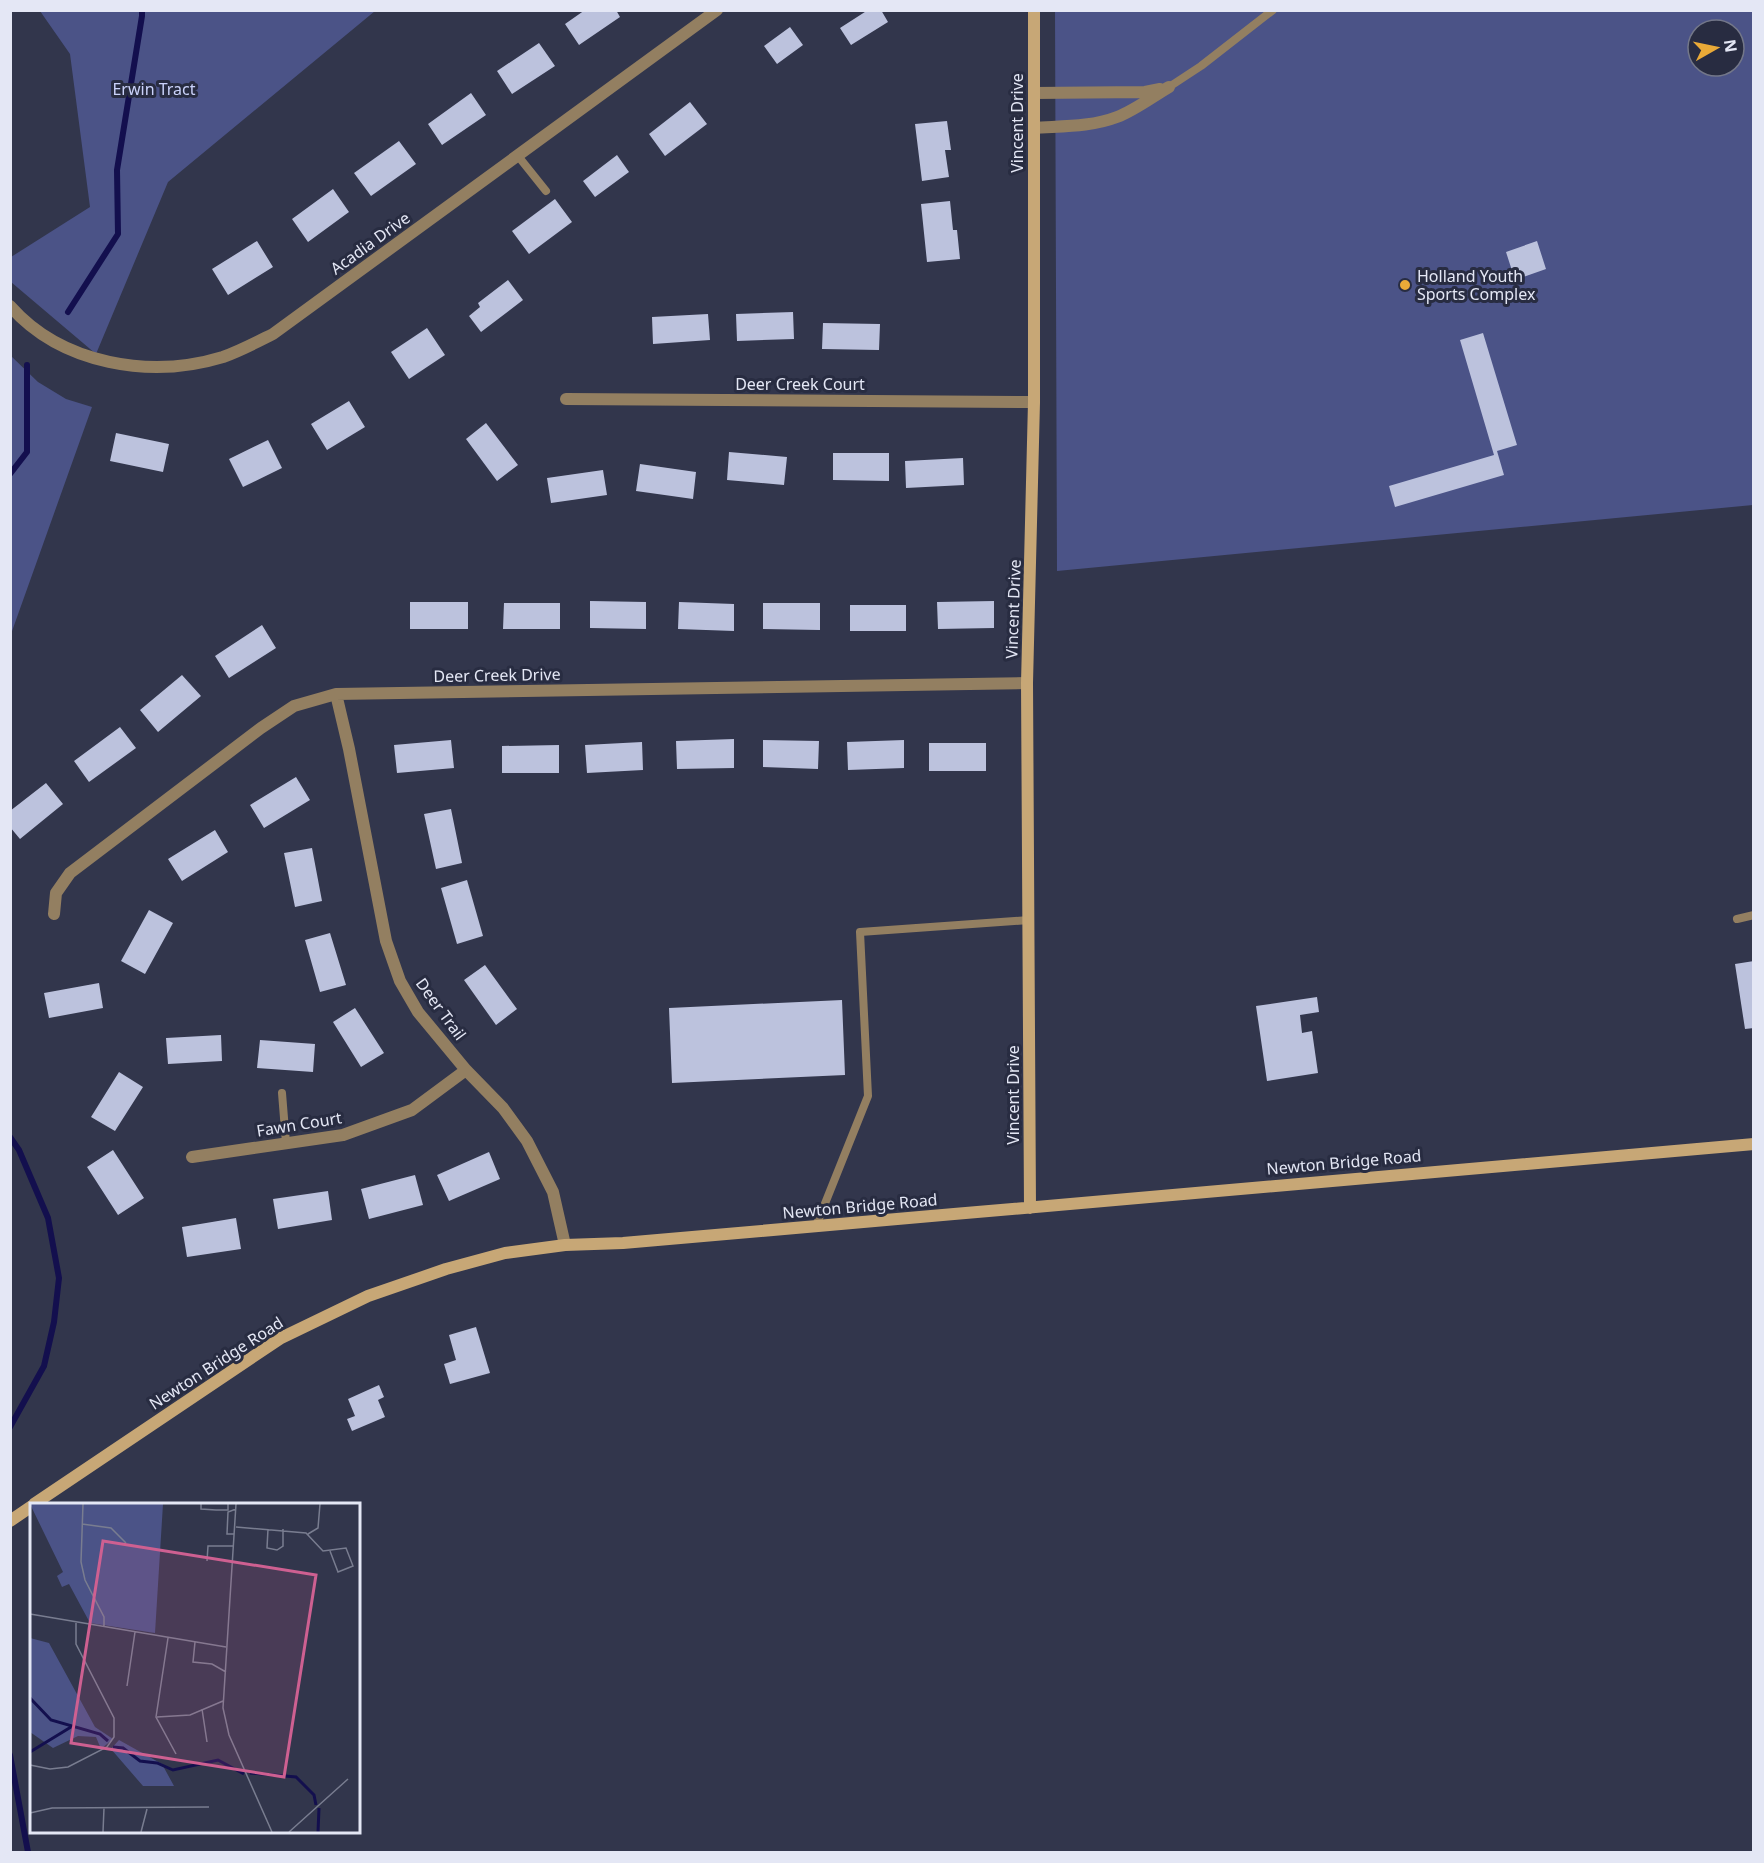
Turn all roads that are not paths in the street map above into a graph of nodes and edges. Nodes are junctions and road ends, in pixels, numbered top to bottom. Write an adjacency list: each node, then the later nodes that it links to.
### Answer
1 (717, 10): 7 (street, Acadia Drive)
2 (1034, 10): 5 (main road, Vincent Drive)
3 (1273, 10): 4 (lane)
4 (1170, 87): 5 (street); 6 (street)
5 (1034, 93): 6 (main road, Vincent Drive)
6 (1034, 128): 11 (main road, Vincent Drive)
7 (518, 156): 8 (lane); 9 (street, Acadia Drive)
8 (546, 191)
9 (10, 306)
10 (566, 399): 11 (street, Deer Creek Court)
11 (1034, 402): 12 (main road, Vincent Drive)
12 (1027, 683): 13 (street, Deer Creek Drive); 17 (main road, Vincent Drive)
13 (336, 694): 14 (street, Deer Creek Drive); 18 (street, Deer Trail)
14 (54, 914)
15 (1754, 915): 16 (lane)
16 (1737, 919)
17 (1029, 920): 23 (main road, Vincent Drive); 24 (lane)
18 (466, 1070): 20 (street, Fawn Court); 25 (street, Deer Trail)
19 (282, 1093): 20 (lane)
20 (286, 1143): 22 (street, Fawn Court)
21 (1754, 1144): 23 (main road, Newton Bridge Road)
22 (192, 1157)
23 (1030, 1208): 24 (main road, Newton Bridge Road)
24 (816, 1226): 25 (main road, Newton Bridge Road)
25 (566, 1245): 26 (main road, Newton Bridge Road)
26 (36, 1503)
27 (30, 1507): 28 (main road, Newton Bridge Road)
28 (10, 1521)

